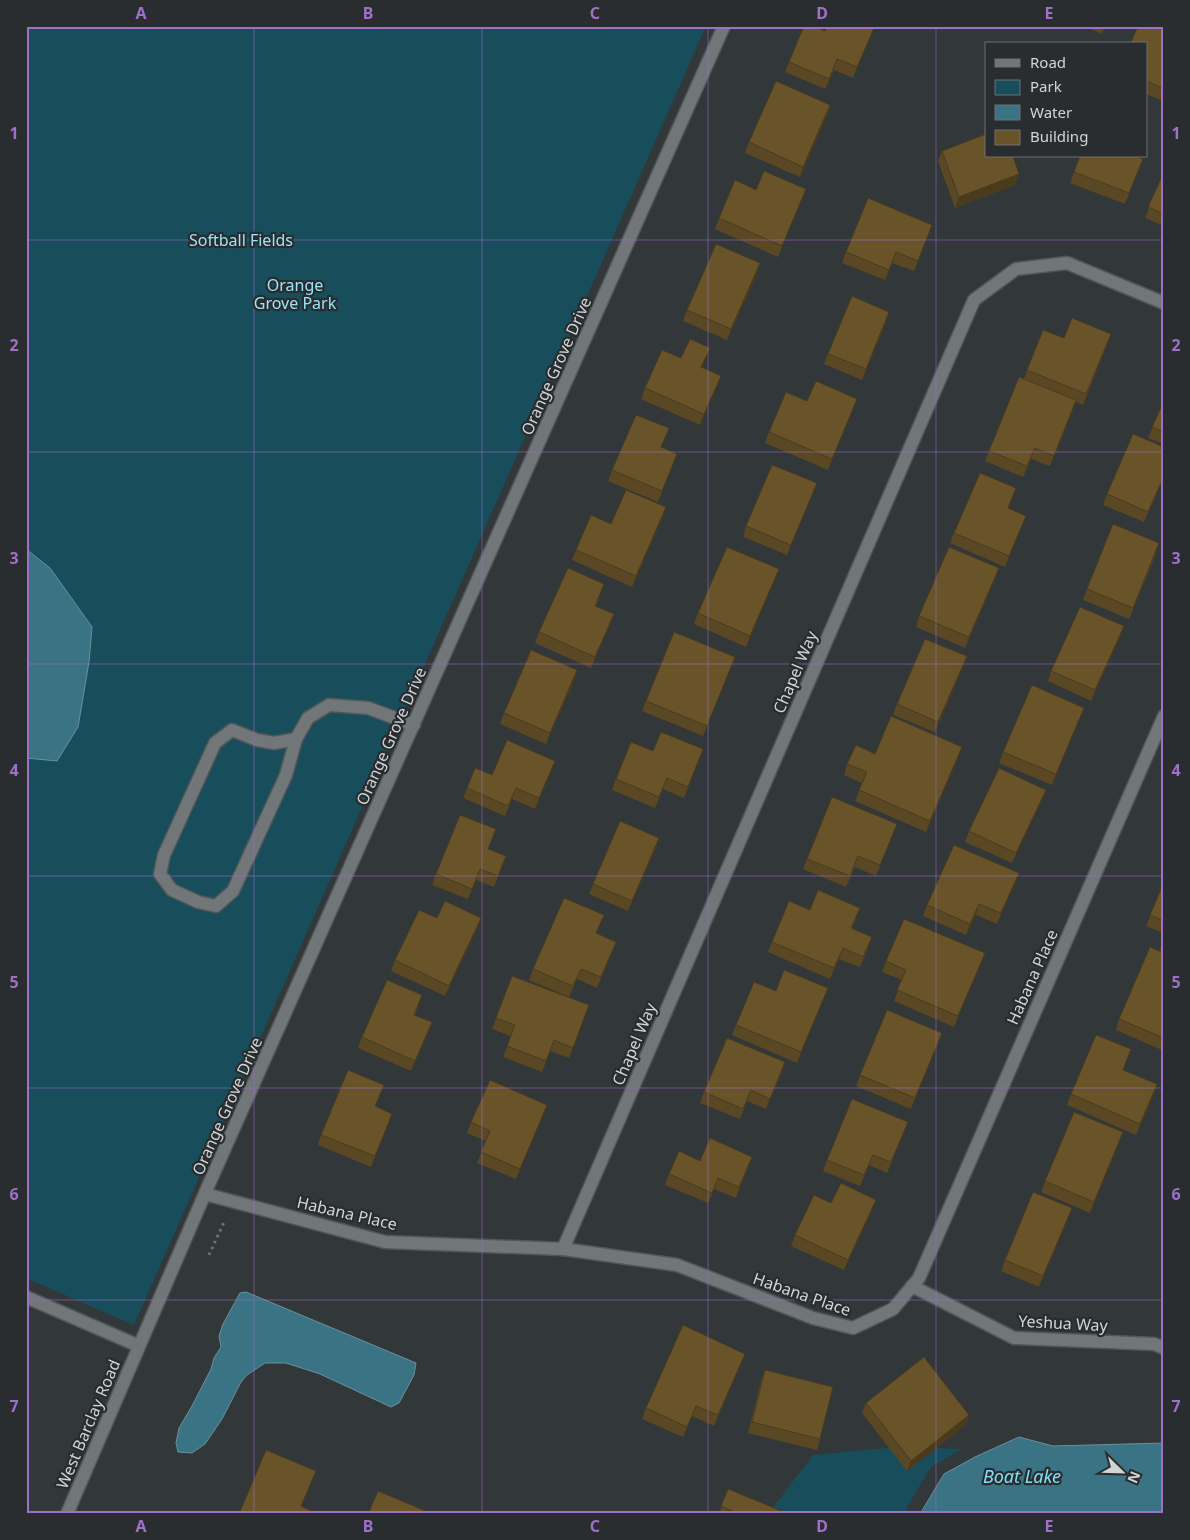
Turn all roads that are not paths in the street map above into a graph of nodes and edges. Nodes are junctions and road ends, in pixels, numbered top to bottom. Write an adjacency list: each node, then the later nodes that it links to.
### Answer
1 (724, 26): 4 (street, Orange Grove Drive)
2 (1164, 303): 7 (street, Chapel Way)
3 (1164, 716): 8 (street, Habana Place)
4 (414, 725): 5 (street); 6 (street, Orange Grove Drive)
5 (296, 739): 5 (street)
6 (205, 1194): 7 (street, Habana Place); 10 (street, Orange Grove Drive)
7 (563, 1249): 8 (street, Habana Place)
8 (912, 1286): 11 (street, Yeshua Way)
9 (26, 1297): 10 (street)
10 (139, 1346): 12 (street, West Barclay Road)
11 (1164, 1348)
12 (67, 1514)

